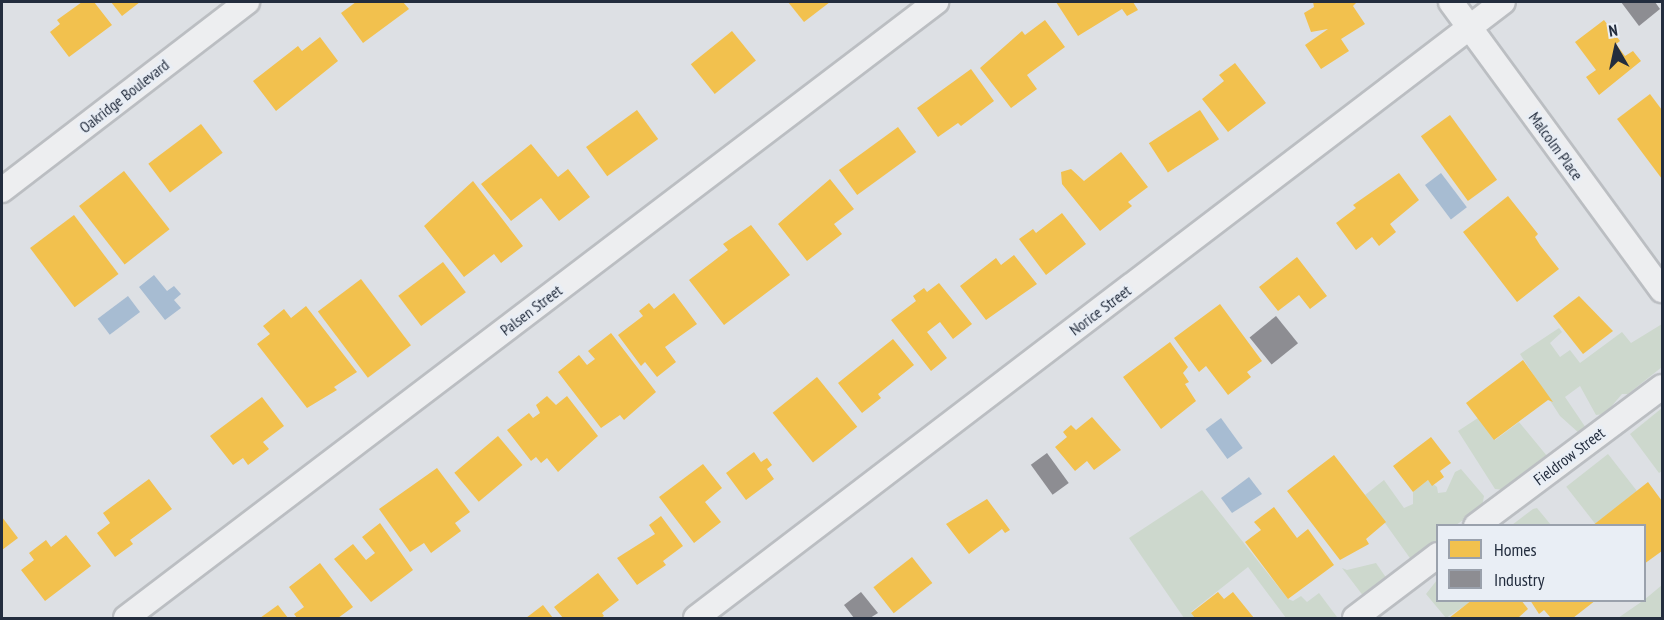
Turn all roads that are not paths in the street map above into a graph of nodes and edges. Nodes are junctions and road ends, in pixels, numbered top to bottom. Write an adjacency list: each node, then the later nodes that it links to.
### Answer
1 (247, 2): 6 (street, Oakridge Boulevard)
2 (936, 2): 11 (street, Palsen Street)
3 (1451, 2): 5 (street, Malcolm Place)
4 (1503, 2): 5 (street, Norice Street)
5 (1469, 28): 7 (street, Malcolm Place); 12 (street, Norice Street)
6 (2, 190)
7 (1662, 290)
8 (1662, 387): 9 (street, Fieldrow Street)
9 (1477, 524)
10 (1436, 556): 13 (street)
11 (126, 618)
12 (696, 618)
13 (1355, 618)

